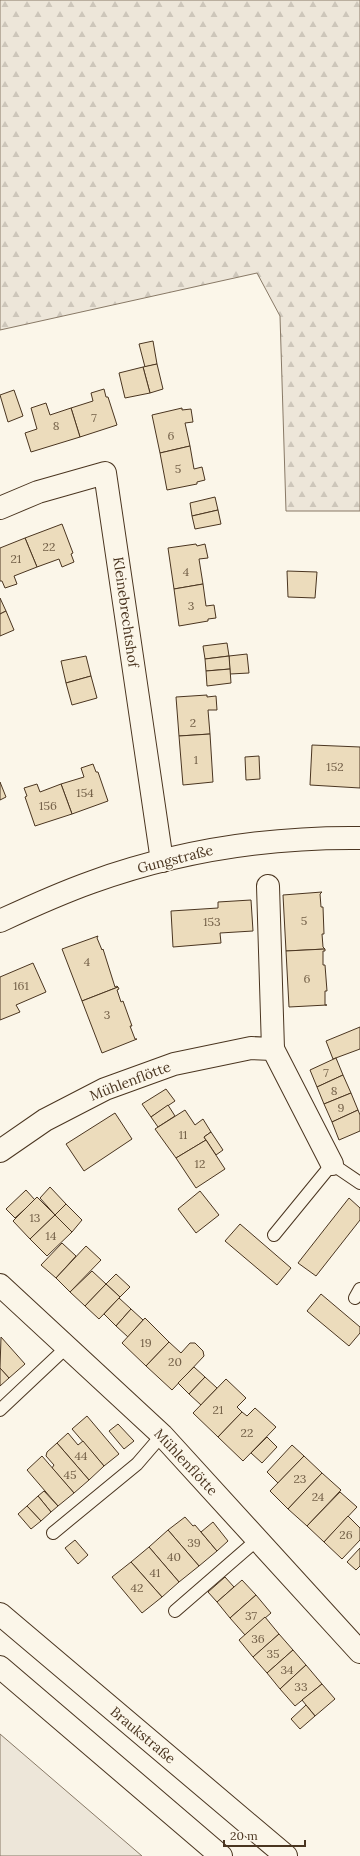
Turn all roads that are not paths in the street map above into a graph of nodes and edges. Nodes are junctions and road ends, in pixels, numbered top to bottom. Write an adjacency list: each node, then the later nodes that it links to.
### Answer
1 (0, 508): 3 (street, Kleinebrechtshof)
2 (360, 838): 3 (street, Gungstraße)
3 (162, 861): 5 (street, Gungstraße)
4 (268, 886): 6 (street)
5 (0, 921)
6 (273, 1049): 7 (street, Mühlenflötte); 8 (street)
7 (0, 1151)
8 (332, 1164): 9 (lane); 10 (lane)
9 (360, 1184)
10 (274, 1235)
11 (0, 1285): 12 (street, Mühlenflötte)
12 (68, 1346): 13 (lane); 14 (street, Mühlenflötte)
13 (0, 1410)
14 (162, 1435): 15 (lane); 16 (street, Mühlenflötte)
15 (54, 1533)
16 (258, 1539): 17 (lane); 19 (street, Mühlenflötte)
17 (176, 1611)
18 (0, 1614): 22 (street, Braukstraße)
19 (360, 1652)
20 (0, 1667): 21 (street)
21 (221, 1856)
22 (286, 1856)

